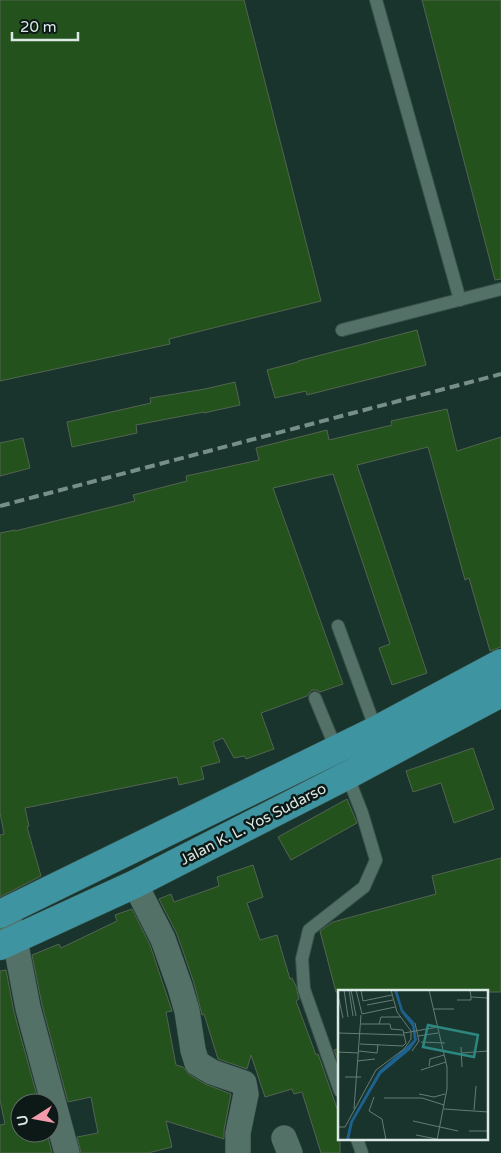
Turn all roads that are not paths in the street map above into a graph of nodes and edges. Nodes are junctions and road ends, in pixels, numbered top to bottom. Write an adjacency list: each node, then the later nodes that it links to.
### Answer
1 (376, 0): 3 (lane)
2 (501, 289): 3 (lane)
3 (460, 300): 4 (lane)
4 (342, 330)
5 (338, 626): 9 (lane)
6 (501, 663): 9 (highway, Jalan K. L. Yos Sudarso)
7 (501, 693): 11 (highway, Jalan K. L. Yos Sudarso)
8 (315, 698): 10 (lane)
9 (376, 730): 10 (highway, Jalan K. L. Yos Sudarso)
10 (336, 749): 11 (lane); 13 (highway, Jalan K. L. Yos Sudarso)
11 (348, 775): 12 (highway, Jalan K. L. Yos Sudarso); 15 (lane)
12 (135, 884): 14 (highway, Jalan K. L. Yos Sudarso); 18 (street)
13 (3, 912): 14 (street)
14 (7, 943): 17 (street)
15 (338, 1084)
16 (357, 1140): 19 (lane)
17 (67, 1153)
18 (238, 1153)
19 (362, 1153)

